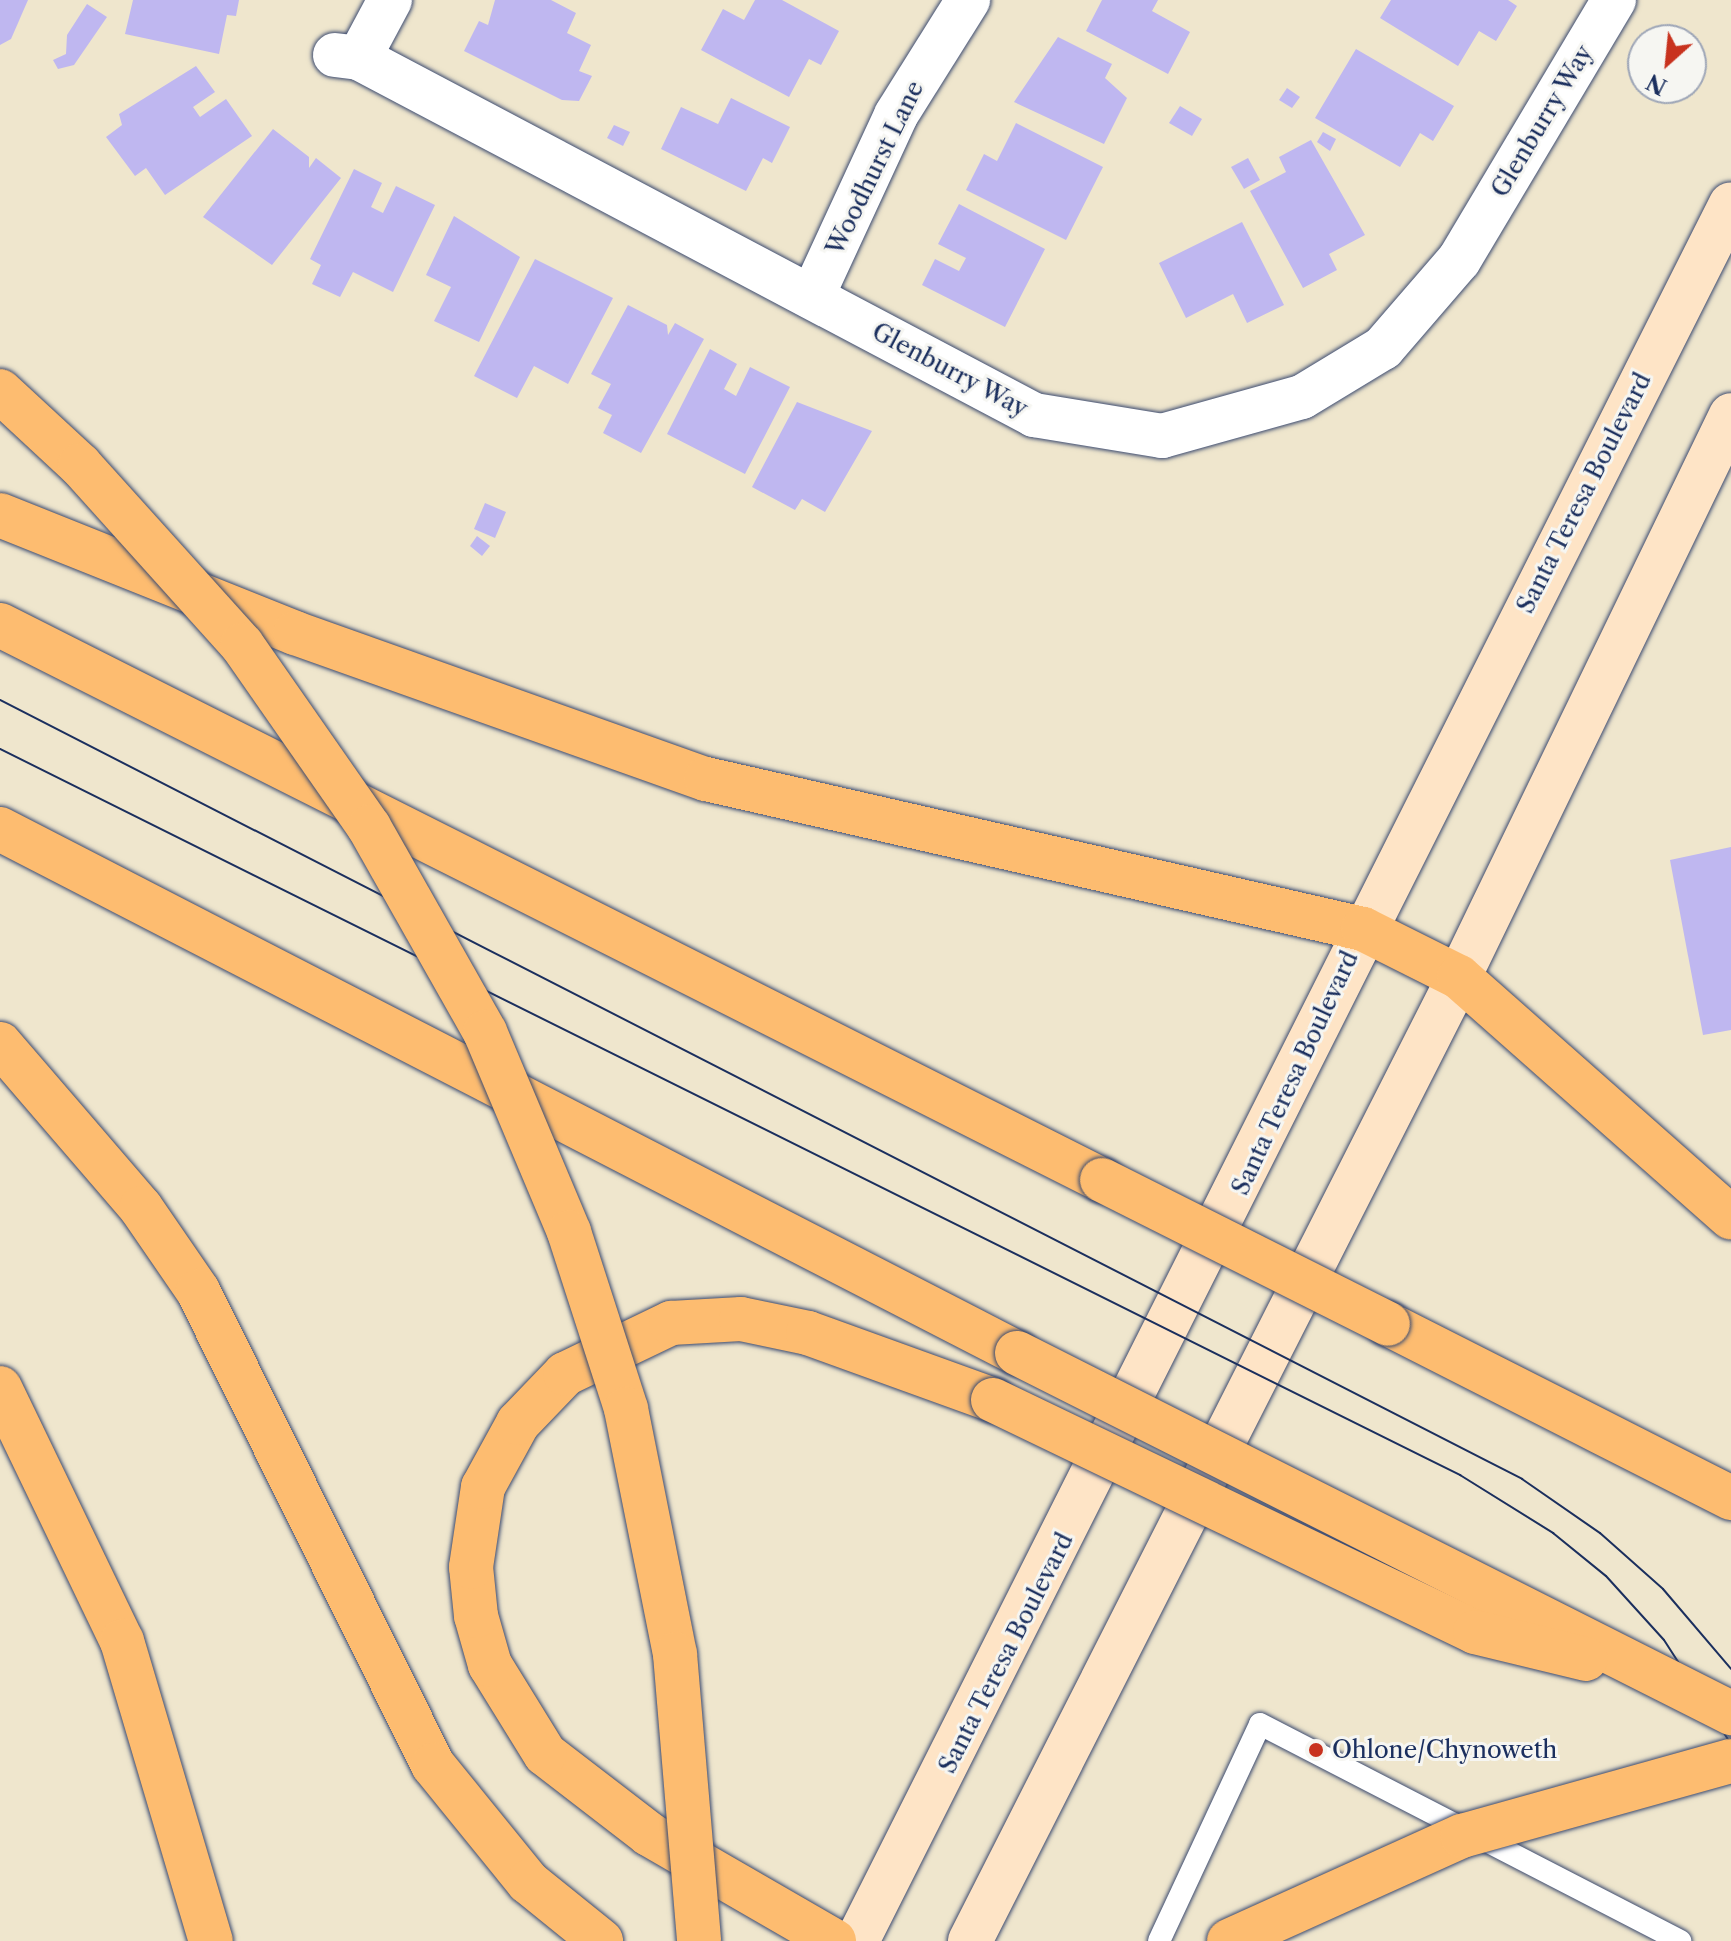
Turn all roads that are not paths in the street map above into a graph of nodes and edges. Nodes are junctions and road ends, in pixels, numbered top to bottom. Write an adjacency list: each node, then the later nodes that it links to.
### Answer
1 (390, 0): 5 (street, Glenburry Way)
2 (968, 0): 5 (street, Woodhurst Lane)
3 (1614, 0): 5 (street, Glenburry Way)
4 (1731, 204): 11 (main road, Santa Teresa Boulevard)
5 (812, 297)
6 (0, 391): 22 (highway, bridge)
7 (1731, 415): 12 (main road)
8 (0, 515): 11 (highway)
9 (0, 625): 16 (highway, bridge)
10 (0, 829): 17 (highway, bridge)
11 (1363, 929): 12 (highway); 24 (main road, Santa Teresa Boulevard)
12 (1459, 977): 14 (highway); 25 (main road)
13 (0, 1044): 21 (highway)
14 (1731, 1218)
15 (0, 1388): 20 (highway)
16 (1731, 1498)
17 (1662, 1677): 18 (highway, bridge); 23 (highway, bridge)
18 (1731, 1713)
19 (1731, 1761): 27 (highway, bridge)
20 (211, 1941)
21 (601, 1941)
22 (699, 1941)
23 (834, 1941)
24 (857, 1941)
25 (970, 1941)
26 (1159, 1941): 28 (lane)
27 (1229, 1941)
28 (1680, 1941)

